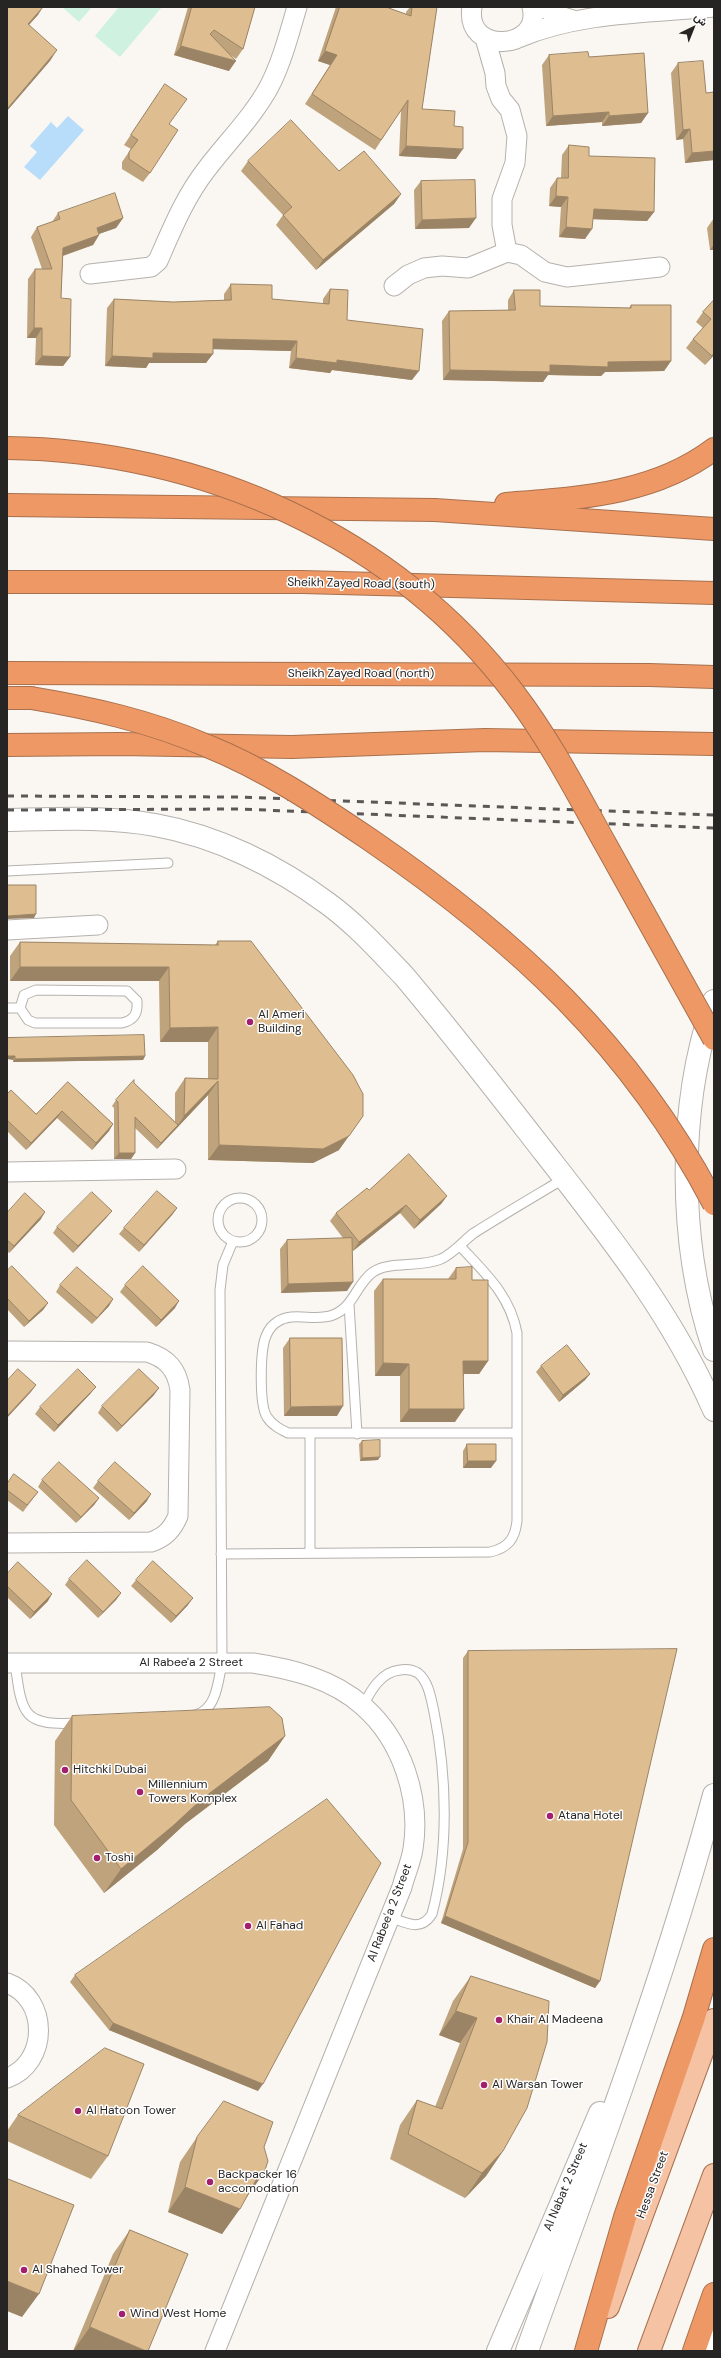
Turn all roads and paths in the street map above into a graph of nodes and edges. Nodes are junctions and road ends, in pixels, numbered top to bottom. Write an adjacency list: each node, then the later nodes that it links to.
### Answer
1 (297, 7): 12 (street)
2 (472, 7): 7 (street)
3 (532, 7): 8 (street)
4 (543, 7): 6 (street)
5 (714, 7): 6 (street)
6 (573, 20): 8 (street)
7 (485, 38): 8 (street); 9 (street)
8 (514, 40): 9 (street)
9 (496, 73): 10 (street)
10 (507, 252): 11 (street); 13 (street)
11 (660, 267)
12 (90, 274)
13 (394, 286)
14 (7, 448): 34 (highway, bridge)
15 (714, 449): 17 (highway)
16 (7, 505): 17 (highway)
17 (435, 510): 18 (highway)
18 (714, 529)
19 (7, 582): 20 (highway, Sheikh Zayed Road (south))
20 (714, 592)
21 (7, 673): 22 (highway, Sheikh Zayed Road (north))
22 (714, 677)
23 (7, 698): 38 (highway, bridge)
24 (714, 744): 25 (highway)
25 (7, 746)
26 (7, 820): 37 (main road)
27 (168, 863): 28 (lane)
28 (7, 871)
29 (98, 925): 30 (street)
30 (7, 930)
31 (714, 1001): 42 (main road)
32 (7, 1008): 33 (lane)
33 (20, 1008): 33 (lane)
34 (714, 1039)
35 (176, 1169): 36 (street)
36 (7, 1172)
37 (565, 1178): 40 (lane); 44 (main road)
38 (714, 1204)
39 (233, 1241): 39 (lane); 50 (lane)
40 (460, 1246): 41 (lane); 45 (lane)
41 (350, 1304): 46 (lane); 47 (lane)
42 (714, 1350)
43 (7, 1351): 48 (street)
44 (714, 1410)
45 (518, 1433): 46 (lane); 49 (lane)
46 (357, 1434): 47 (lane)
47 (310, 1435): 49 (lane)
48 (7, 1543)
49 (310, 1553): 50 (lane)
50 (221, 1554): 51 (lane)
51 (222, 1663): 52 (street, Al Rabee'a 2 Street); 53 (street, Al Rabee'a 2 Street); 54 (lane)
52 (11, 1664): 55 (lane)
53 (363, 1706): 57 (street, Al Rabee'a 2 Street); 57 (lane)
54 (182, 1717)
55 (90, 1722)
56 (714, 1795): 61 (main road)
57 (390, 1917): 66 (street, Al Rabee'a 2 Street)
58 (714, 1949): 69 (highway)
59 (7, 1983): 62 (street)
60 (714, 2020): 70 (main road, Hessa Street)
61 (643, 2028): 67 (main road, Al Nabat 2 Street); 68 (main road)
62 (7, 2078)
63 (714, 2175): 71 (main road)
64 (714, 2294): 72 (highway)
65 (714, 2329): 73 (main road)
66 (215, 2351)
67 (498, 2351)
68 (528, 2351)
69 (586, 2351)
70 (592, 2351)
71 (649, 2351)
72 (694, 2351)
73 (700, 2351)

